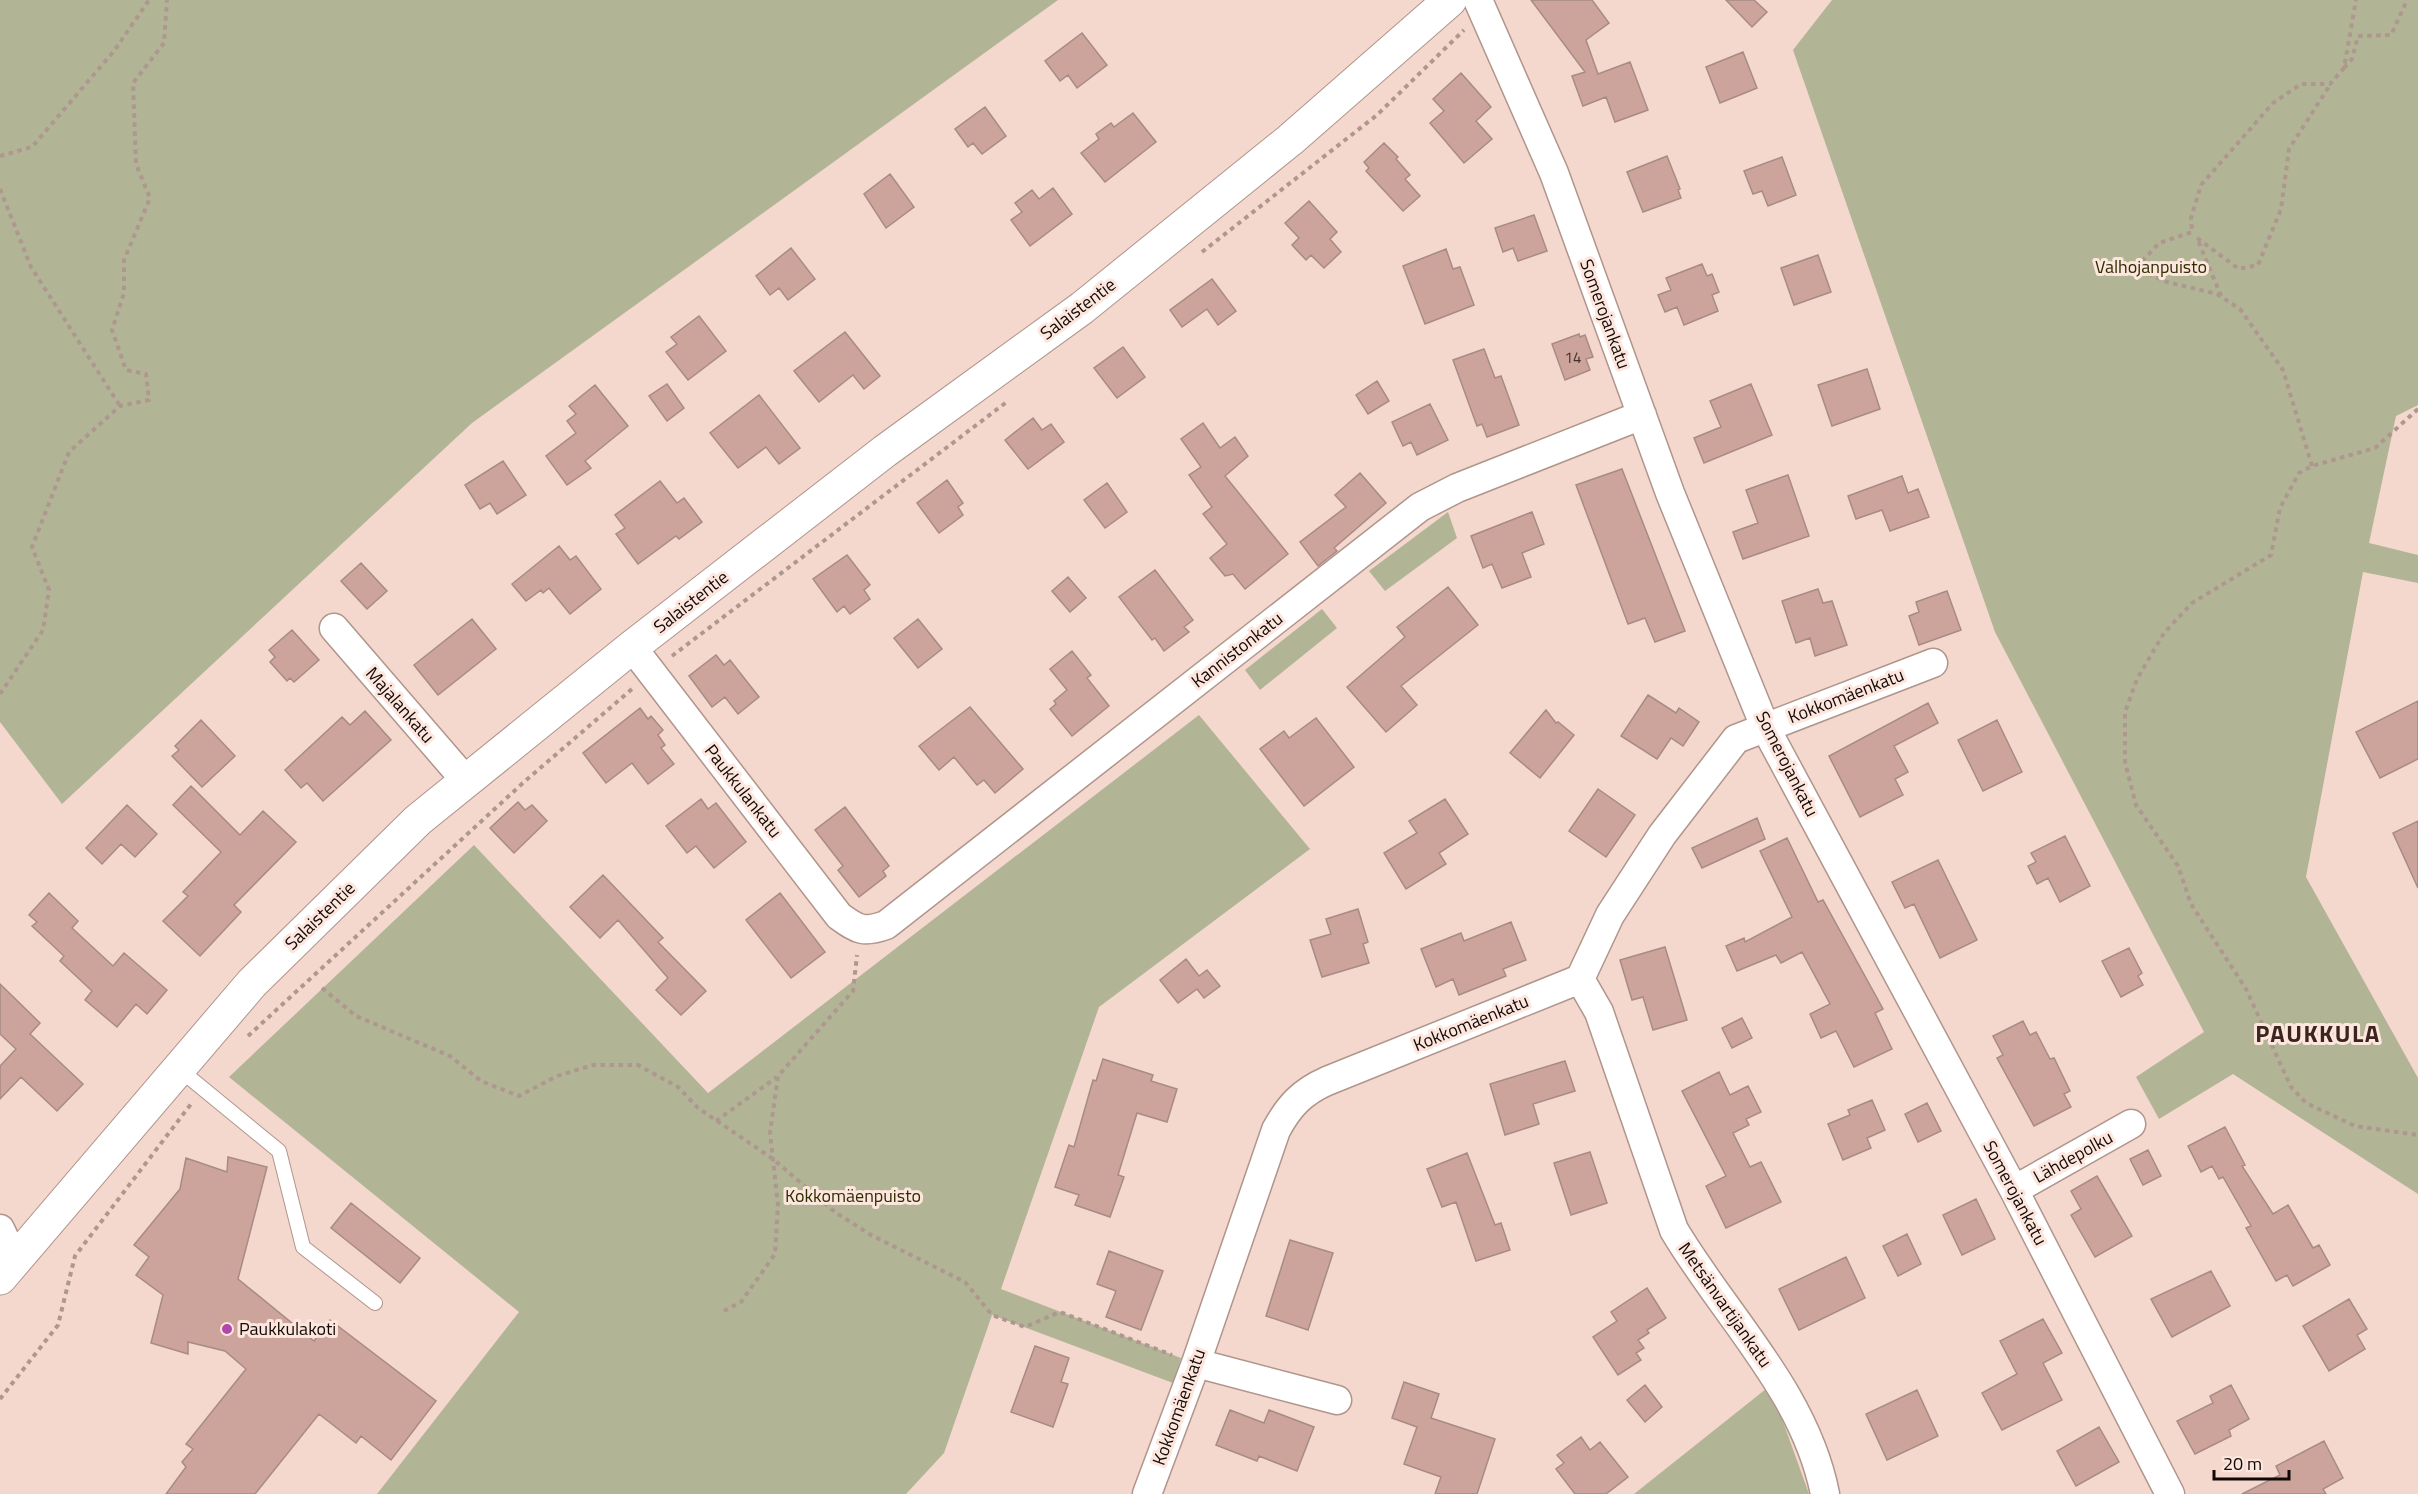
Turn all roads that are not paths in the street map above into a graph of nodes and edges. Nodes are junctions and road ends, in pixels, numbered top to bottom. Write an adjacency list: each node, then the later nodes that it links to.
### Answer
1 (1450, 0): 5 (street, Salaistentie)
2 (1481, 5): 3 (street, Somerojankatu)
3 (1642, 415): 7 (street, Somerojankatu); 9 (street, Kannistonkatu)
4 (334, 628): 8 (street, Majalankatu)
5 (642, 660): 8 (street, Salaistentie); 9 (street, Paukkulankatu)
6 (1933, 663): 7 (street, Kokkomäenkatu)
7 (1765, 727): 10 (street, Kokkomäenkatu); 13 (street, Somerojankatu)
8 (467, 782): 11 (street, Salaistentie)
9 (860, 930)
10 (1580, 979): 17 (street, Kokkomäenkatu); 20 (street, Metsänvartijankatu)
11 (177, 1068): 15 (street, Salaistentie); 16 (lane)
12 (2131, 1124): 13 (street, Lähdepolku)
13 (2014, 1190): 21 (street, Somerojankatu)
14 (0, 1229): 15 (street)
15 (7, 1268)
16 (375, 1303)
17 (1196, 1363): 18 (street); 19 (street, Kokkomäenkatu)
18 (1337, 1400)
19 (1147, 1494)
20 (1825, 1494)
21 (2170, 1494)

